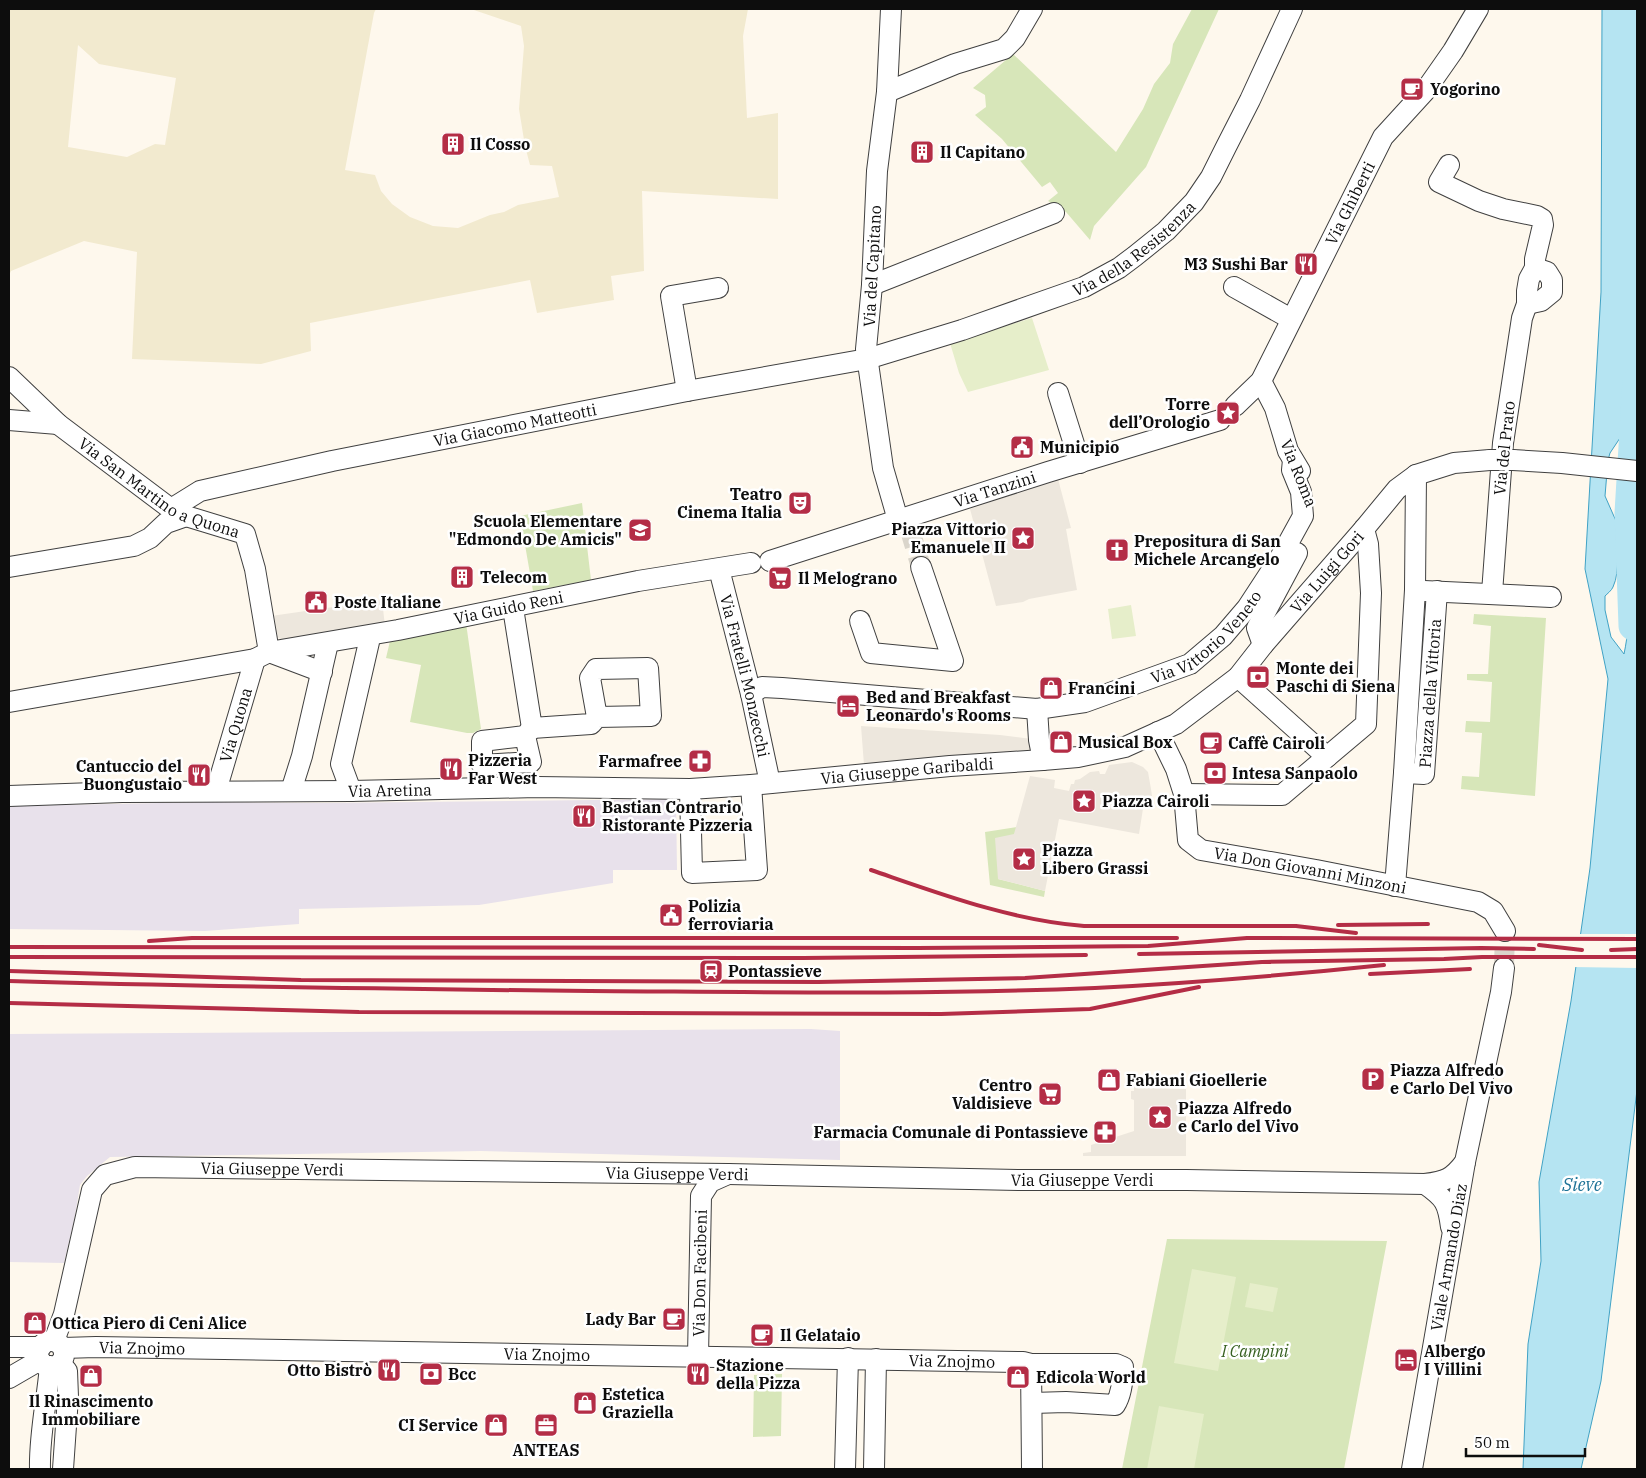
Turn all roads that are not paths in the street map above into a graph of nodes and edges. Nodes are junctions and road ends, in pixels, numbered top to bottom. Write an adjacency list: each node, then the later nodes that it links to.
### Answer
1 (891, 9): 5 (street, Via del Capitano)
2 (1032, 9): 5 (street)
3 (1292, 9): 12 (street, Via della Resistenza)
4 (1478, 9): 11 (street, Via Ghiberti)
5 (888, 92): 8 (street, Via del Capitano)
6 (1449, 165): 33 (street, Via del Prato)
7 (1054, 213): 8 (street)
8 (872, 285): 12 (street, Via del Capitano)
9 (1234, 287): 11 (street)
10 (718, 288): 15 (street)
11 (1291, 319): 14 (street, Via Ghiberti)
12 (866, 359): 15 (street, Via Giacomo Matteotti); 26 (street, Via del Capitano)
13 (9, 377): 20 (street, Via San Martino a Quona)
14 (1261, 381): 17 (street, Via Ghiberti); 21 (street, Via Roma)
15 (687, 391): 25 (street, Via Giacomo Matteotti)
16 (1058, 393): 22 (street)
17 (1235, 406)
18 (9, 420): 20 (street)
19 (1220, 420): 22 (street, Via Tanzini)
20 (58, 424): 25 (street, Via San Martino a Quona)
21 (1293, 460): 39 (street, Via Roma); 45 (street, Via Vittorio Veneto)
22 (1080, 463): 26 (street, Via Tanzini)
23 (1637, 471): 24 (street, Via Luigi Gori, bridge)
24 (1416, 475): 27 (street, Via Luigi Gori); 31 (street, Piazza della Vittoria)
25 (178, 512): 28 (street, Via Giacomo Matteotti); 40 (street, Via San Martino a Quona)
26 (904, 522): 30 (street, Via Tanzini)
27 (1364, 530): 39 (street, Via Luigi Gori); 48 (street)
28 (9, 567)
29 (921, 567): 36 (street)
30 (719, 569): 35 (street, Via Guido Reni); 43 (street, Via Fratelli Monzecchi)
31 (1415, 590): 32 (street); 50 (street, Piazza della Vittoria)
32 (1437, 591): 33 (street); 50 (street, Piazza della Vittoria)
33 (1492, 593): 34 (street)
34 (1551, 597)
35 (513, 608): 37 (street, Via Guido Reni); 46 (street)
36 (860, 621)
37 (368, 636): 38 (street, Via Guido Reni); 54 (street)
38 (328, 642): 40 (street, Via Guido Reni); 41 (street)
39 (1263, 645): 42 (street, Via Luigi Gori)
40 (262, 656): 41 (street); 44 (street, Via Guido Reni); 55 (street, Via Quona)
41 (322, 672): 53 (street)
42 (1238, 677): 47 (street, Via Luigi Gori); 48 (street)
43 (751, 694): 45 (street, Via Vittorio Veneto); 51 (street, Via Fratelli Monzecchi)
44 (9, 702)
45 (1037, 709): 49 (street)
46 (597, 717)
47 (1158, 732): 49 (street, Via Luigi Gori); 56 (street, Via Don Giovanni Minzoni)
48 (1327, 757): 56 (street)
49 (1043, 760): 51 (street, Via Giuseppe Garibaldi)
50 (1404, 773): 58 (street, Piazza della Vittoria)
51 (761, 784): 52 (street, Via Aretina); 52 (street, Via Fratelli Monzecchi)
52 (690, 788): 54 (street, Via Aretina)
53 (291, 791): 54 (street, Via Aretina); 55 (street, Via Aretina)
54 (351, 791)
55 (216, 792): 57 (street, Via Aretina)
56 (1184, 794): 59 (street, Via Don Giovanni Minzoni)
57 (9, 796)
58 (1398, 860): 59 (street); 60 (street, Piazza della Vittoria)
59 (1366, 880): 60 (street, Via Don Giovanni Minzoni)
60 (1395, 886): 61 (street, Via Don Giovanni Minzoni)
61 (1504, 931)
62 (1504, 968): 63 (street)
63 (1465, 1162): 66 (street, Via Giuseppe Verdi); 68 (street, Viale Armando Diaz)
64 (685, 1174): 65 (street, Via Giuseppe Verdi); 67 (street); 70 (street, Via Giuseppe Verdi)
65 (728, 1174): 66 (street, Via Giuseppe Verdi); 67 (street, Via Don Facibeni)
66 (1425, 1184): 68 (street)
67 (701, 1196): 71 (street, Via Don Facibeni)
68 (1453, 1236): 82 (street, Viale Armando Diaz)
69 (9, 1347): 70 (street, Via Znojmo)
70 (51, 1354): 71 (street, Via Znojmo); 75 (street); 77 (street, Via Giuseppe Verdi); 78 (street)
71 (698, 1357): 72 (street, Via Znojmo)
72 (848, 1358): 73 (street, Via Znojmo); 79 (street)
73 (876, 1359): 74 (street, Via Znojmo); 80 (street)
74 (1031, 1364): 76 (street); 76 (street, Via Znojmo)
75 (9, 1378)
76 (1032, 1403): 81 (street)
77 (40, 1469)
78 (63, 1469)
79 (845, 1469)
80 (874, 1469)
81 (1032, 1469)
82 (1412, 1469)

